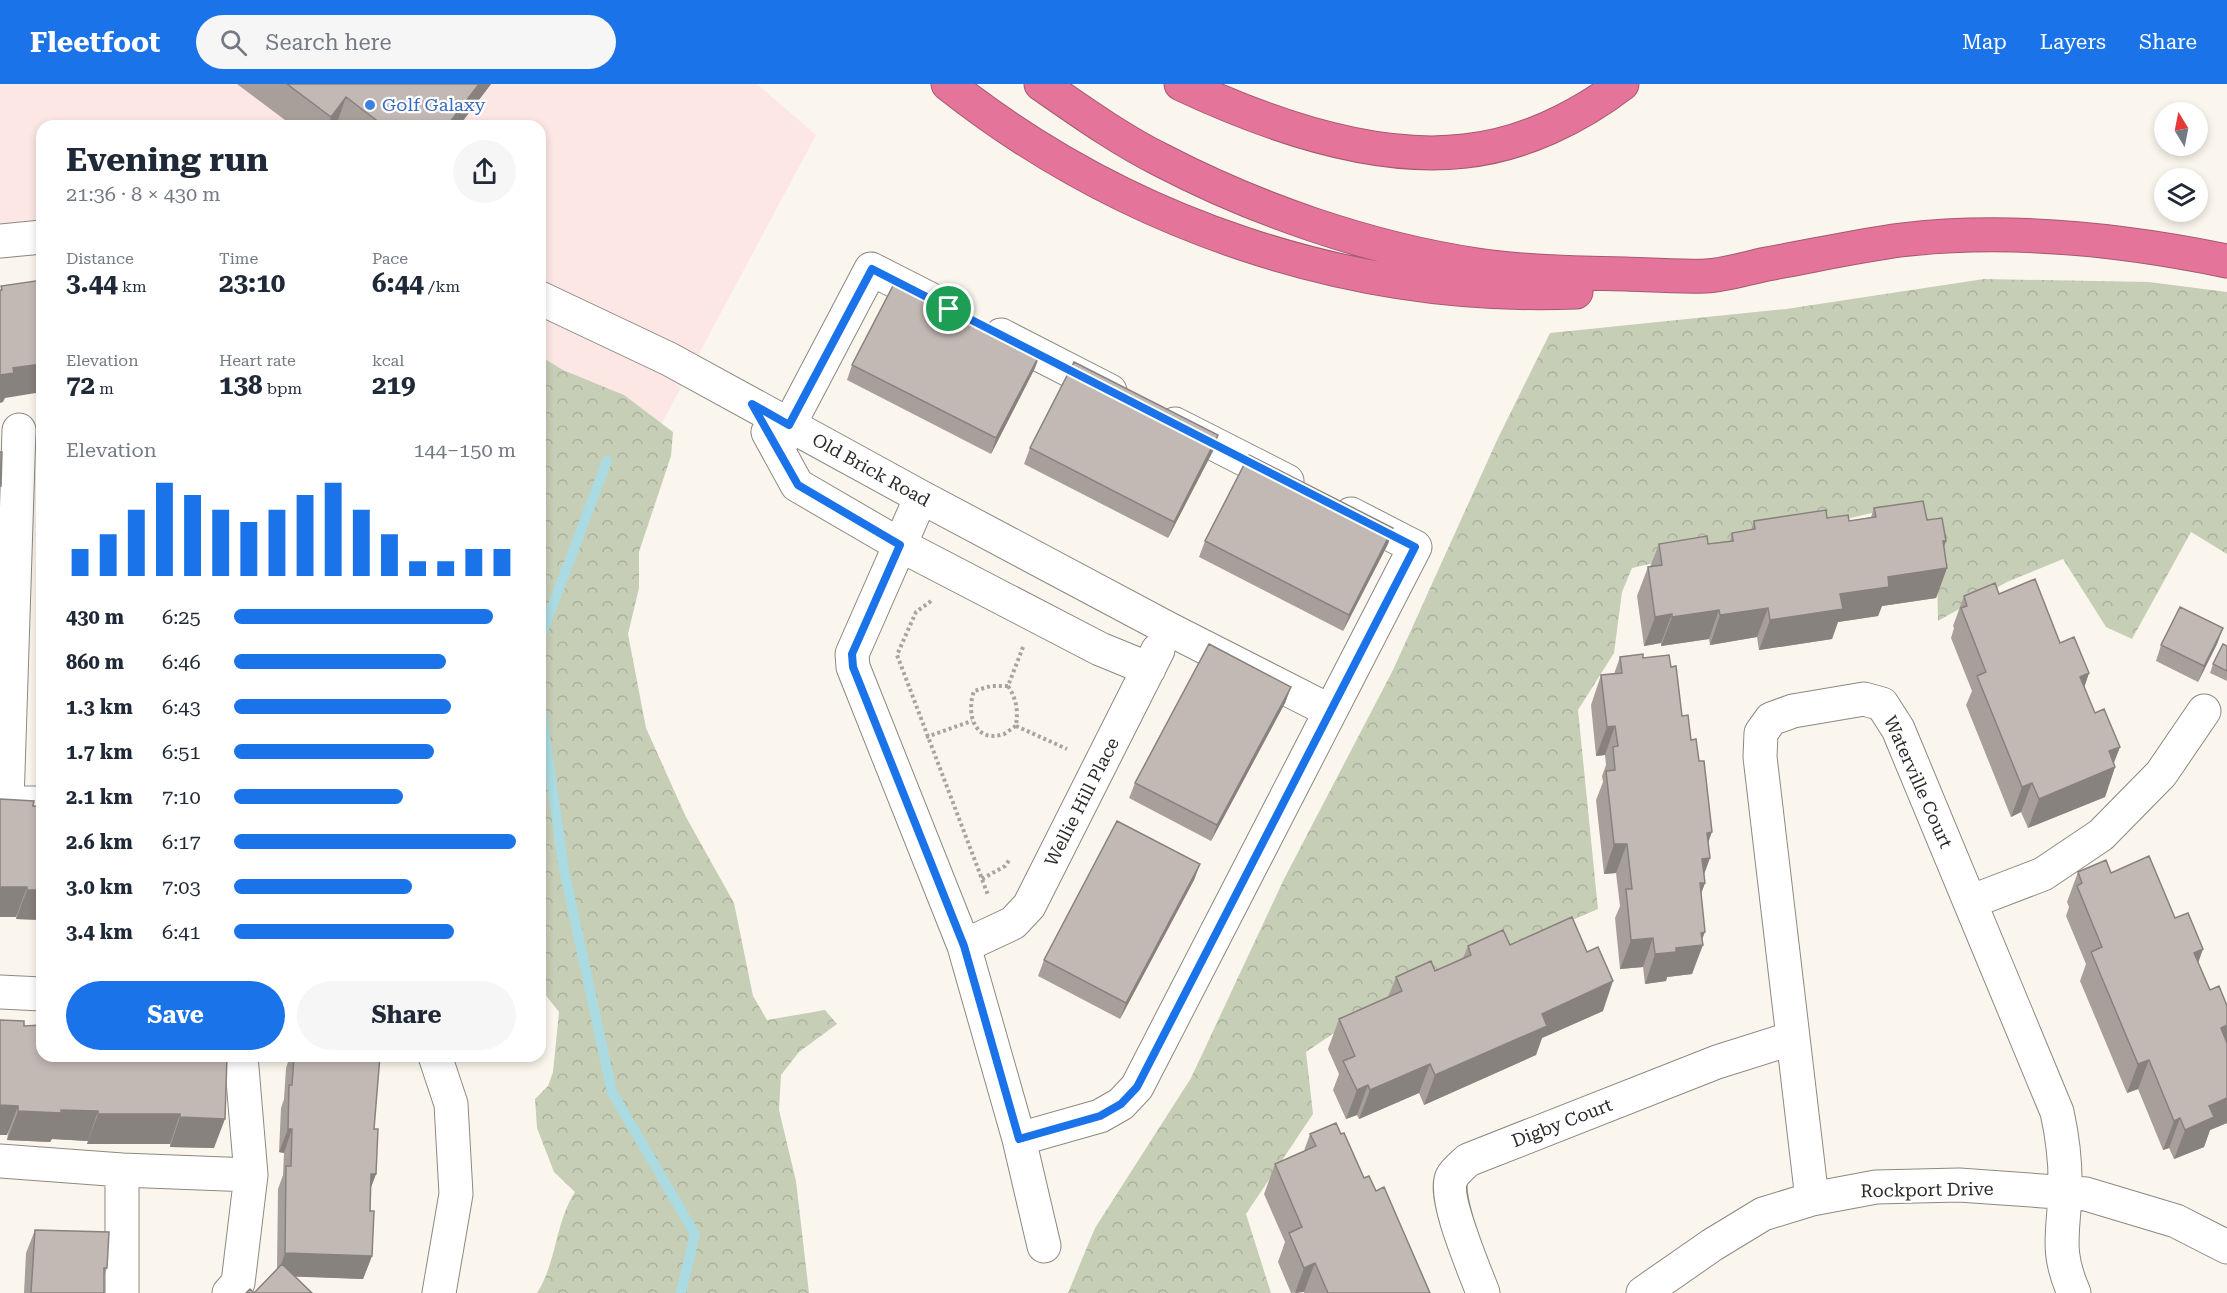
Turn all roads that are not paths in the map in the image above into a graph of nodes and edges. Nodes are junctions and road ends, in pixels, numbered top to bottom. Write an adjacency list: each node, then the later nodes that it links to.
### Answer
1 (948, 84): 8 (highway)
2 (1041, 84): 8 (highway)
3 (1181, 84): 4 (highway)
4 (1622, 84)
5 (36, 238): 6 (street)
6 (0, 241)
7 (2227, 261): 8 (highway)
8 (1708, 276)
9 (546, 301): 11 (street, Old Brick Road)
10 (20, 429): 18 (street)
11 (783, 437): 12 (street, Old Brick Road); 13 (street); 16 (street)
12 (921, 497): 13 (street); 14 (street, Old Brick Road)
13 (900, 545): 15 (street); 21 (street)
14 (1168, 629): 15 (street, Wellie Hill Place); 16 (street, Old Brick Road)
15 (1149, 669): 21 (street, Wellie Hill Place)
16 (1330, 711): 27 (street)
17 (2204, 711): 20 (street)
18 (3, 803): 19 (street)
19 (36, 803)
20 (1970, 902): 24 (street, Waterville Court); 31 (street, Waterville Court)
21 (964, 946): 27 (street)
22 (0, 992): 23 (street)
23 (36, 994)
24 (1793, 1038): 32 (street, Waterville Court); 38 (street, Digby Court)
25 (242, 1062): 30 (street)
26 (437, 1062): 37 (street)
27 (1019, 1139): 33 (street)
28 (0, 1161): 29 (street)
29 (122, 1170): 30 (street); 35 (street)
30 (251, 1175): 36 (street)
31 (2065, 1192): 32 (street, Rockport Drive); 34 (street, Rockport Drive); 40 (street, Waterville Court)
32 (1812, 1199): 39 (street, Rockport Drive)
33 (1044, 1246)
34 (2227, 1247)
35 (122, 1293)
36 (229, 1293)
37 (439, 1293)
38 (1483, 1293)
39 (1643, 1293)
40 (2074, 1293)

